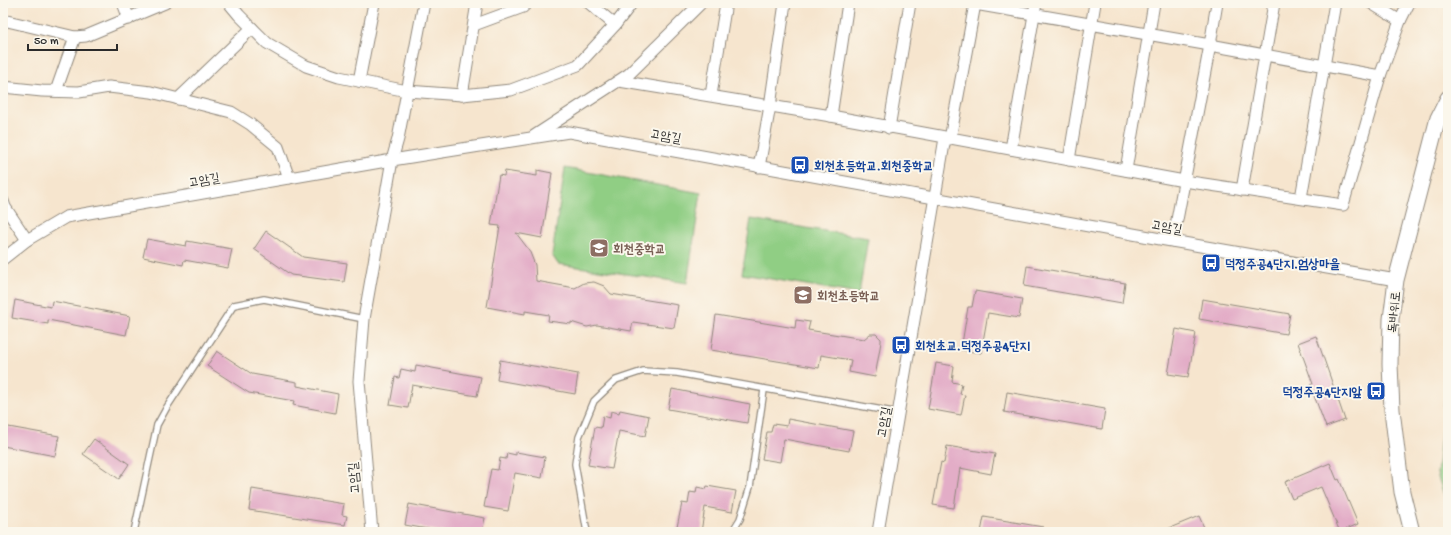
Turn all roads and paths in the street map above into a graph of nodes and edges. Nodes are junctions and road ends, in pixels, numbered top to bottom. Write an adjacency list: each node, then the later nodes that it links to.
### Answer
1 (123, 3): 25 (street)
2 (165, 3): 25 (street)
3 (229, 3): 31 (street)
4 (374, 3): 38 (street)
5 (424, 3): 42 (street)
6 (477, 3): 29 (street)
7 (527, 3): 29 (street)
8 (589, 3): 30 (street)
9 (632, 3): 30 (street)
10 (702, 3): 39 (street)
11 (726, 3): 44 (street)
12 (785, 3): 47 (street)
13 (848, 3): 48 (street)
14 (910, 3): 49 (street)
15 (973, 3): 24 (street); 50 (street)
16 (1036, 3): 24 (street)
17 (1095, 3): 28 (street)
18 (1154, 3): 32 (street)
19 (1217, 3): 34 (street)
20 (1274, 3): 35 (street)
21 (1335, 3): 36 (street)
22 (1371, 3): 27 (street)
23 (1409, 3): 27 (street)
24 (1034, 14): 28 (street); 52 (street)
25 (130, 19): 33 (street)
26 (3, 20): 33 (street)
27 (1400, 21): 37 (street)
28 (1092, 24): 32 (street); 54 (street)
29 (474, 25): 43 (street)
30 (615, 25): 43 (street)
31 (252, 28): 38 (street); 46 (street)
32 (1149, 34): 34 (street); 56 (street)
33 (76, 37): 41 (street)
34 (1210, 45): 35 (street); 58 (street)
35 (1266, 56): 36 (street); 59 (street)
36 (1325, 66): 37 (street); 61 (street)
37 (1380, 76): 61 (street)
38 (359, 81): 42 (street)
39 (618, 81): 44 (street); 51 (street)
40 (3, 87): 41 (street)
41 (56, 91): 46 (street)
42 (407, 91): 43 (street); 53 (street)
43 (462, 95)
44 (711, 95): 47 (street)
45 (1448, 98): 66 (main road, 독바위로)
46 (178, 99): 57 (street)
47 (770, 106): 48 (street); 55 (street)
48 (831, 116): 49 (street)
49 (889, 128): 50 (street)
50 (948, 138): 52 (street); 60 (street)
51 (528, 139): 53 (street, 고암길); 55 (street, 고암길)
52 (1011, 149): 54 (street)
53 (392, 160): 57 (street, 고암길); 67 (street, 고암길)
54 (1069, 160): 56 (street)
55 (759, 167): 60 (street, 고암길)
56 (1126, 170): 58 (street)
57 (289, 178): 63 (street, 고암길)
58 (1184, 181): 59 (street); 64 (street)
59 (1242, 190): 61 (street)
60 (935, 198): 64 (street, 고암길); 69 (street, 고암길)
61 (1301, 198)
62 (3, 201): 63 (street)
63 (27, 240): 65 (street, 고암길)
64 (1173, 241): 66 (street, 고암길)
65 (3, 259)
66 (1396, 280): 75 (main road, 독바위로)
67 (364, 318): 70 (lane); 71 (street, 고암길)
68 (764, 390): 69 (lane); 72 (lane); 73 (lane)
69 (899, 413): 74 (street, 고암길)
70 (134, 532)
71 (372, 532)
72 (587, 532)
73 (732, 532)
74 (878, 532)
75 (1412, 532)

